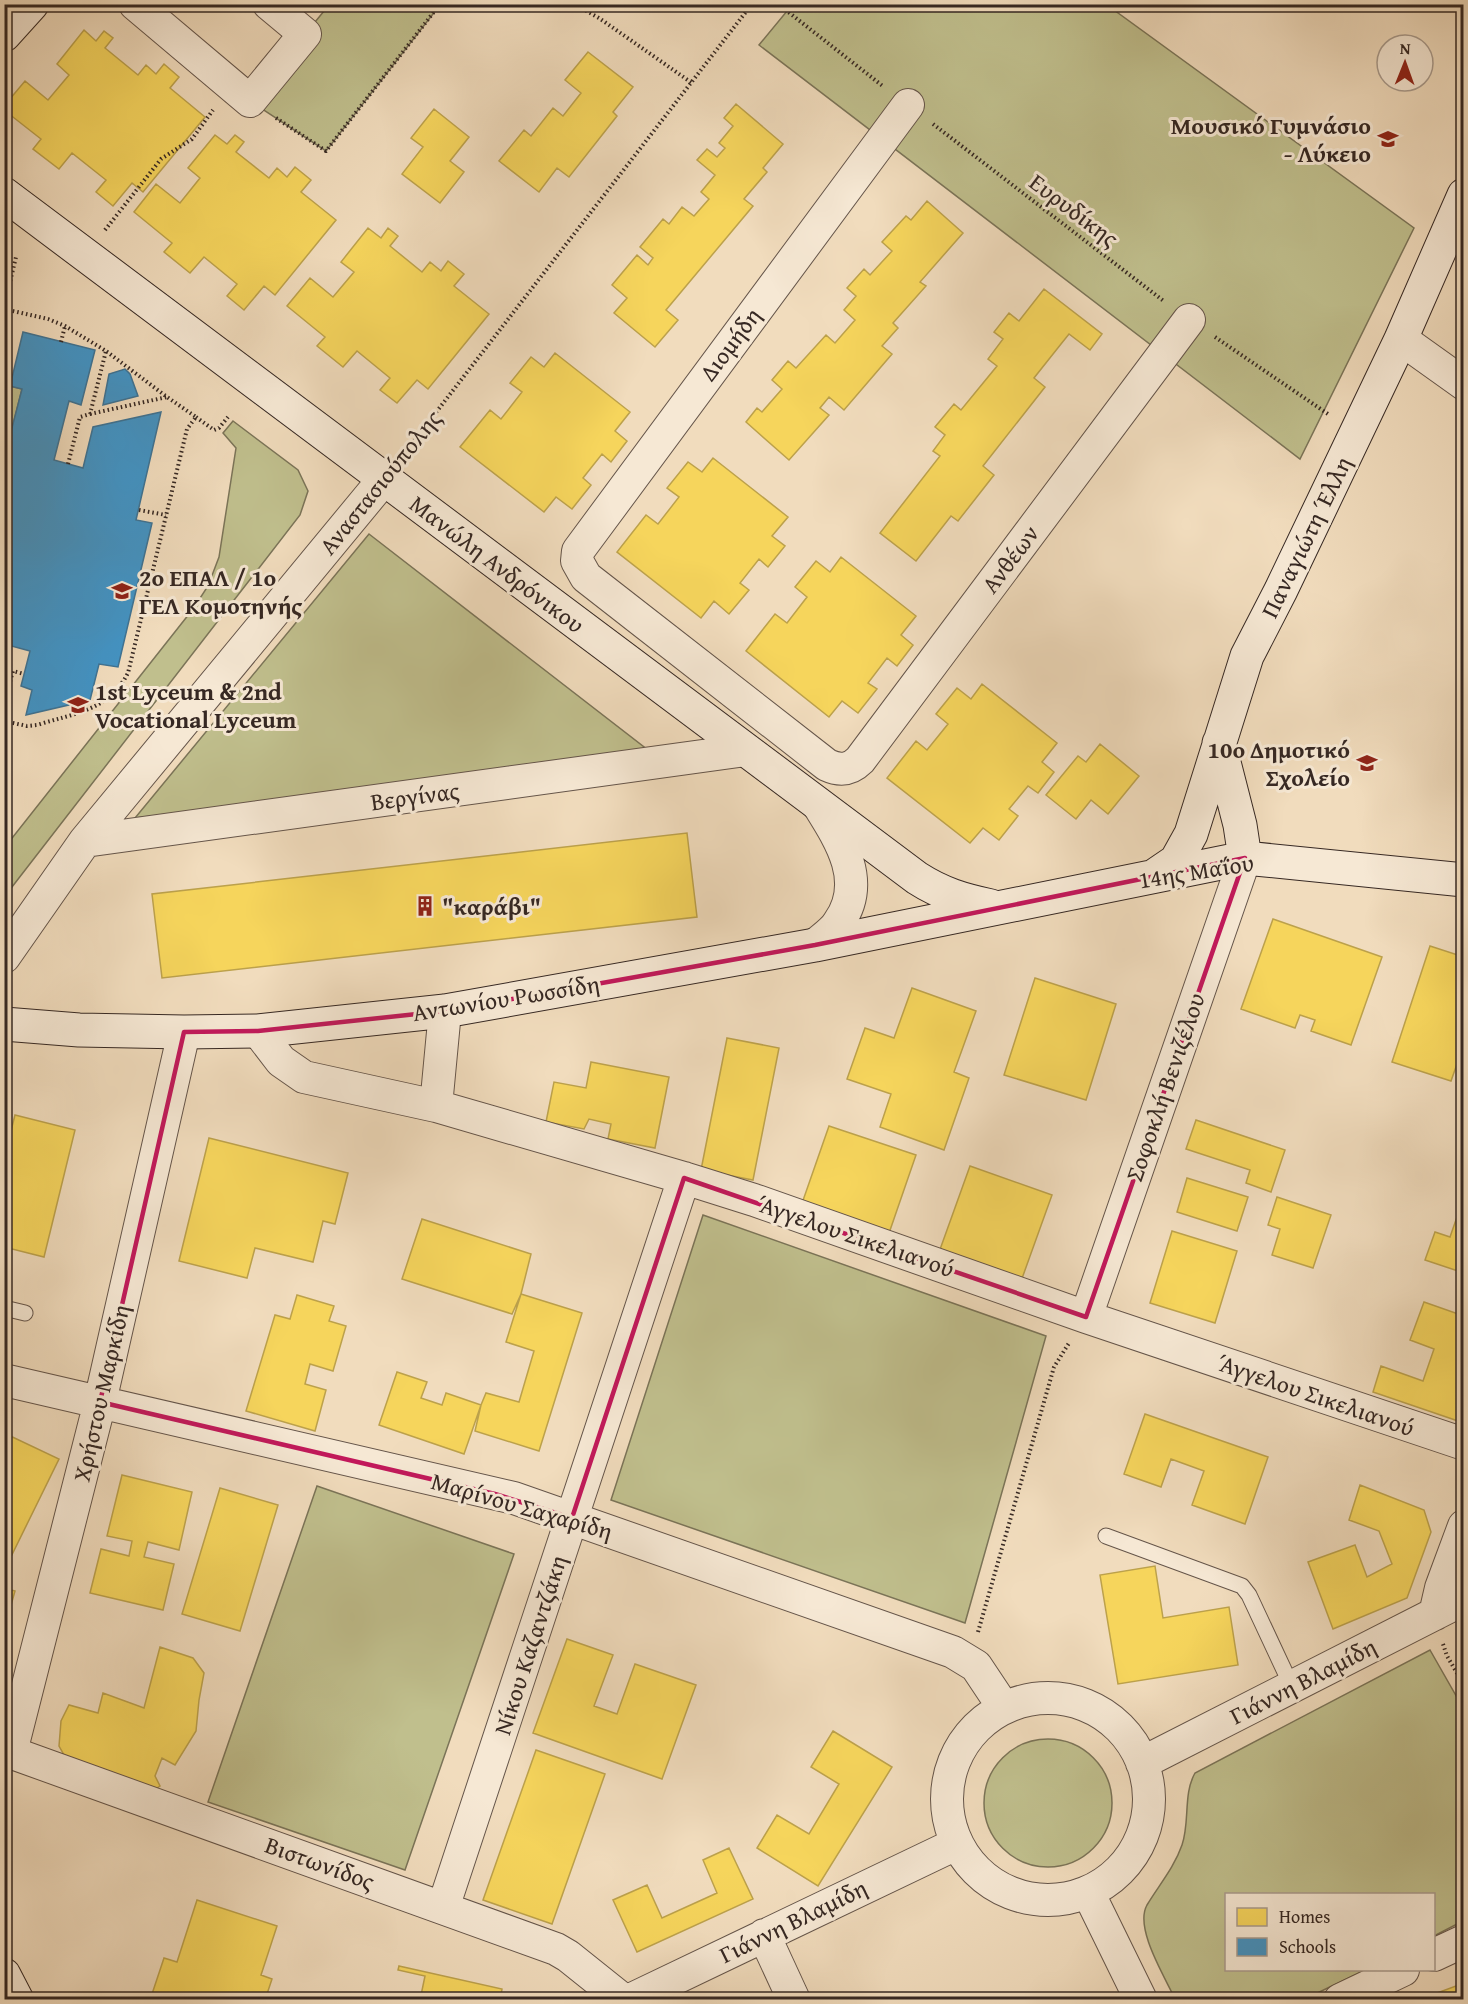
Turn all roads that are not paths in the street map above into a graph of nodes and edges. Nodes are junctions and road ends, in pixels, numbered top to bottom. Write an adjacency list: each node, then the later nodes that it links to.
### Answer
1 (32, 4): 4 (street)
2 (135, 4): 3 (street)
3 (270, 4)
4 (4, 35)
5 (908, 105): 12 (street, Διομήδη)
6 (4, 194): 11 (street, Μανώλη Ανδρόνικου)
7 (1464, 195): 9 (street, Παναγιώτη Έλλη)
8 (1189, 320): 12 (street, Ανθέων)
9 (1401, 339): 10 (street); 14 (street, Παναγιώτη Έλλη)
10 (1464, 384)
11 (384, 480): 13 (street, Μανώλη Ανδρόνικου); 17 (street, Αναστασιούπολης)
12 (696, 663): 13 (street)
13 (673, 695): 15 (street, Μανώλη Ανδρόνικου)
14 (1219, 741): 18 (street); 19 (street, Παναγιώτη Έλλη)
15 (746, 750): 16 (street, Μανώλη Ανδρόνικου); 17 (street, Βεργίνας)
16 (819, 805): 21 (street, Μανώλη Ανδρόνικου); 22 (street)
17 (85, 841): 23 (street, Αναστασιούπολης)
18 (1245, 858): 19 (street, 14ης Μαΐου); 20 (street, 14ης Μαΐου); 32 (street, Σοφοκλή Βενιζέλου)
19 (1153, 876): 21 (street, 14ης Μαΐου)
20 (1464, 880)
21 (1002, 908): 22 (street, Αντωνίου Ρωσσίδη)
22 (815, 945): 24 (street, Αντωνίου Ρωσσίδη)
23 (4, 957)
24 (445, 1011): 26 (street, Αντωνίου Ρωσσίδη); 28 (street)
25 (4, 1024): 27 (street, Αντωνίου Ρωσσίδη)
26 (258, 1031): 27 (street, Αντωνίου Ρωσσίδη); 28 (street, Άγγελου Σικελιανού)
27 (184, 1032): 34 (street, Χρήστου Μαρκίδη)
28 (436, 1106): 29 (street, Άγγελου Σικελιανού)
29 (684, 1178): 32 (street, Άγγελου Σικελιανού); 36 (street, Νίκου Καζαντζάκη)
30 (4, 1308): 31 (lane)
31 (25, 1312)
32 (1086, 1317): 35 (street, Άγγελου Σικελιανού)
33 (4, 1380): 34 (street, Μαρίνου Σαχαρίδη)
34 (100, 1402): 36 (street, Μαρίνου Σαχαρίδη); 43 (street, Χρήστου Μαρκίδη)
35 (1464, 1444)
36 (572, 1518): 42 (street, Μαρίνου Σαχαρίδη); 47 (street, Νίκου Καζαντζάκη)
37 (1464, 1526): 40 (street)
38 (1106, 1536): 41 (lane)
39 (1464, 1599): 40 (street, Γιάννη Βλαμίδη)
40 (1435, 1614): 41 (street, Γιάννη Βλαμίδη)
41 (1292, 1687): 44 (street, Γιάννη Βλαμίδη)
42 (1004, 1708): 44 (street); 45 (street)
43 (8, 1751): 47 (street, Βιστωνίδος)
44 (1142, 1763): 46 (street)
45 (956, 1844): 46 (street); 48 (street, Γιάννη Βλαμίδη)
46 (1088, 1892): 57 (street)
47 (442, 1908): 54 (street, Βιστωνίδος)
48 (764, 1935): 55 (street, Γιάννη Βλαμίδη); 56 (street)
49 (1464, 1941): 50 (street)
50 (1435, 1955)
51 (1401, 1971): 58 (street)
52 (4, 1975): 53 (street)
53 (17, 2000)
54 (623, 2000)
55 (630, 2000)
56 (794, 2000)
57 (1141, 2000)
58 (1340, 2000)

